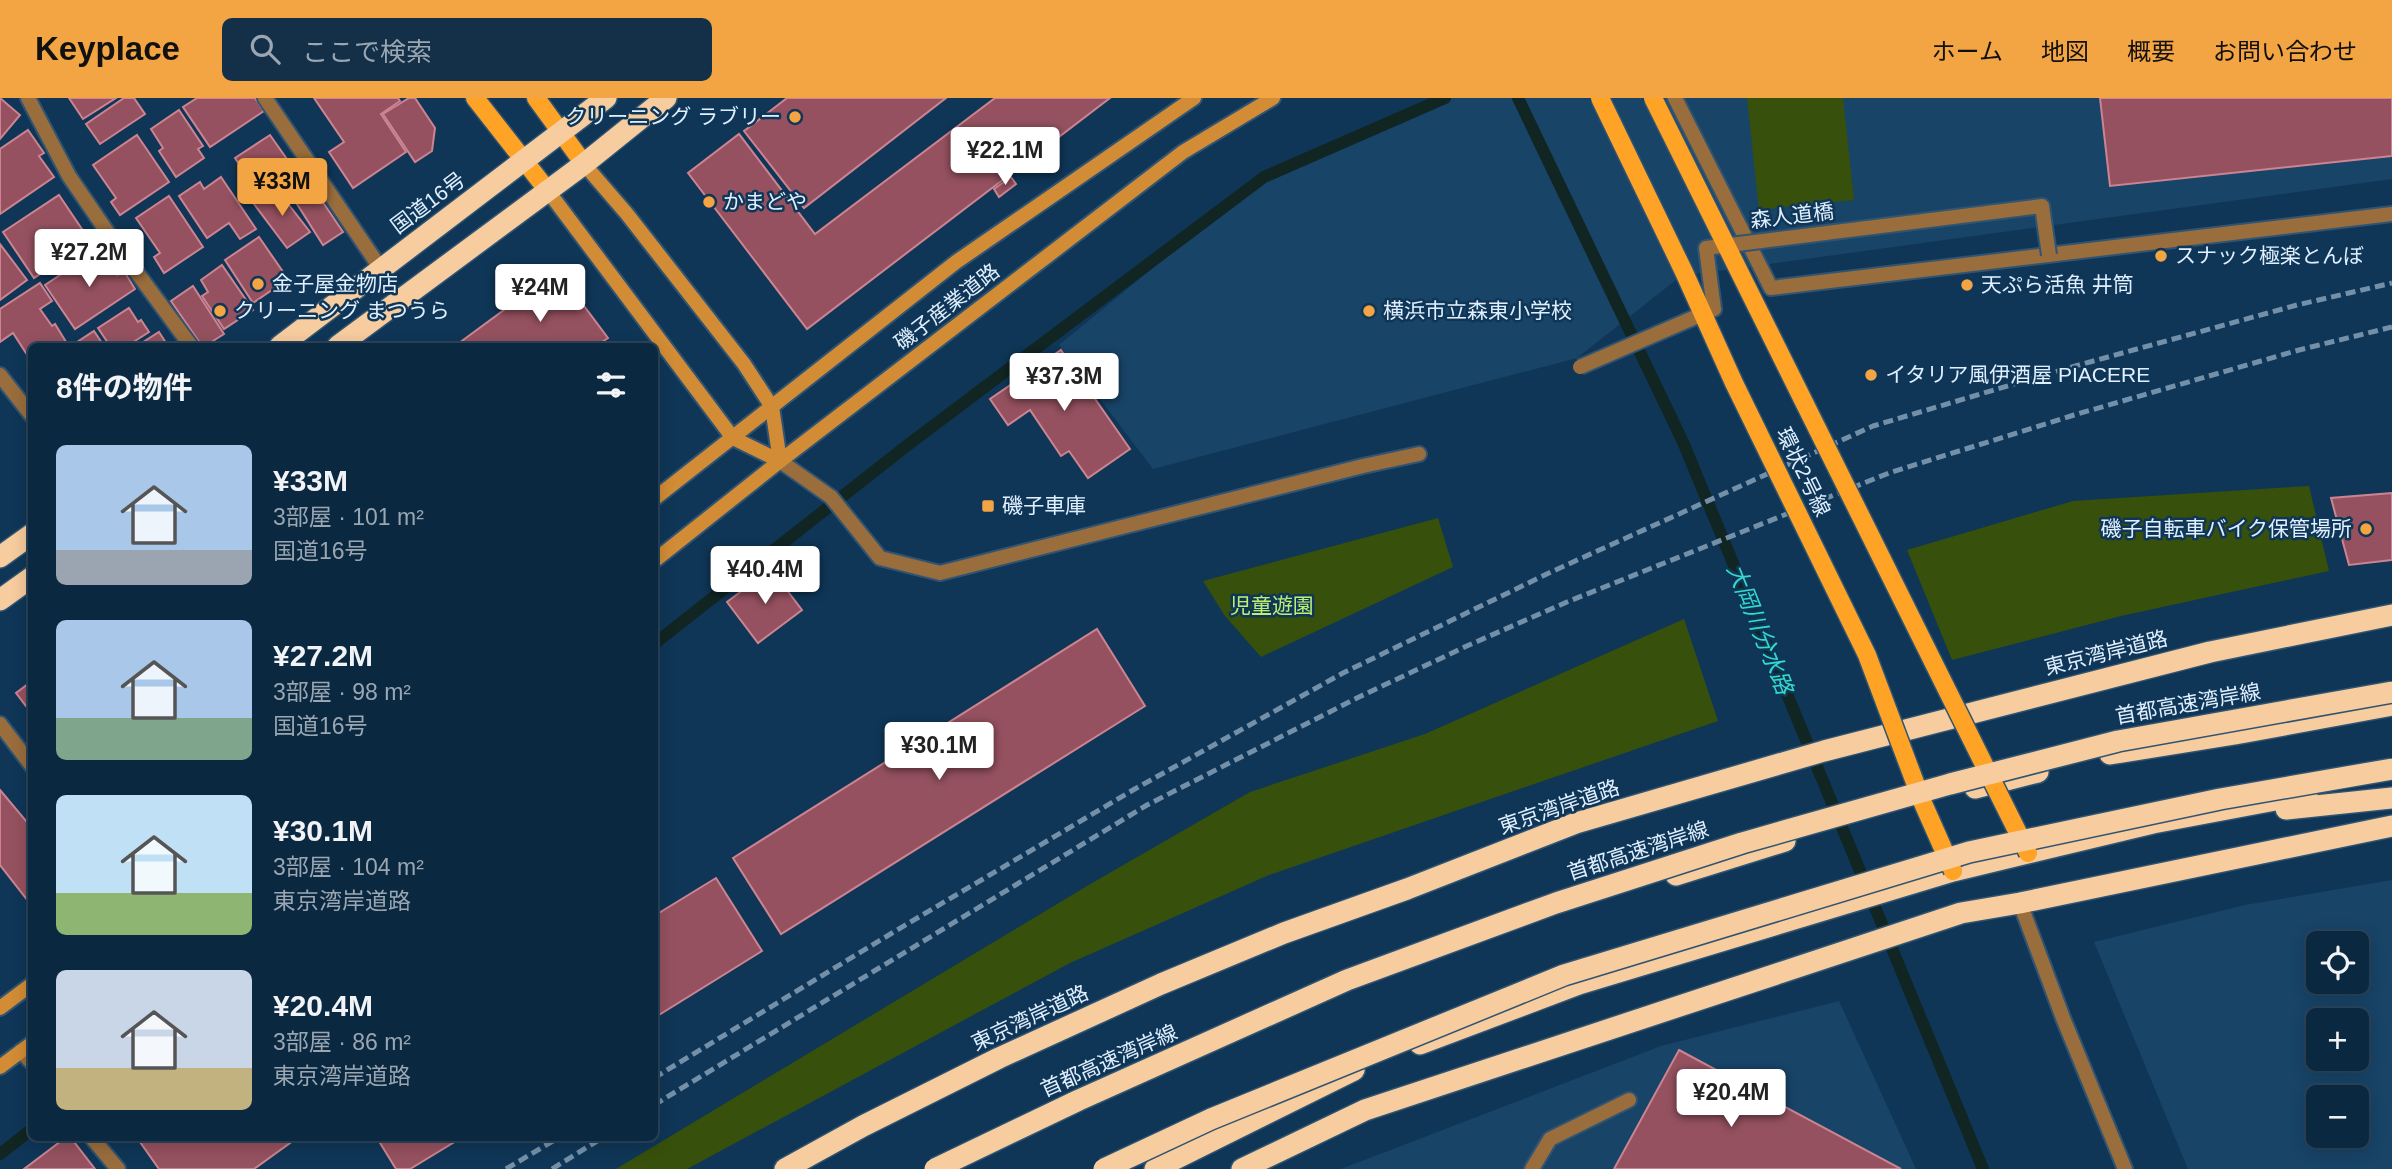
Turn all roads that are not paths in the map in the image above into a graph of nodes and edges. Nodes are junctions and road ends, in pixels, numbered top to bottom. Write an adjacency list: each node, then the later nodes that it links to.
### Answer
1 (28, 98): 19 (street)
2 (265, 98): 18 (street)
3 (475, 98): 13 (main road)
4 (536, 98): 12 (main road)
5 (606, 98): 12 (highway, 国道16号)
6 (666, 98): 14 (highway)
7 (1194, 98): 24 (street, 磯子産業道路)
8 (1273, 98): 28 (street, 磯子産業道路)
9 (1600, 98): 46 (main road, 環状2号線, bridge)
10 (1653, 98): 44 (main road, 環状2号線, bridge)
11 (1675, 98): 17 (street)
12 (560, 132): 13 (highway, 国道16号); 14 (main road)
13 (524, 159): 15 (main road); 18 (highway, 国道16号)
14 (584, 164): 15 (highway); 24 (street)
15 (548, 191): 21 (highway); 26 (street)
16 (2392, 214): 17 (street)
17 (2049, 255): 22 (street, 森人道橋, bridge)
18 (381, 270): 20 (highway, 国道16号)
19 (189, 343)
20 (284, 343)
21 (342, 343)
22 (1580, 367)
23 (0, 374): 25 (street)
24 (772, 407): 26 (street, 磯子産業道路); 28 (street)
25 (28, 411)
26 (733, 438): 28 (street); 29 (street, 磯子産業道路)
27 (1419, 454): 28 (street)
28 (780, 461): 32 (street, 磯子産業道路)
29 (658, 496)
30 (28, 536): 31 (highway)
31 (2, 552)
32 (658, 558)
33 (28, 580): 34 (highway)
34 (0, 600)
35 (2392, 615): 59 (highway, 東京湾岸道路)
36 (2392, 684): 40 (highway, bridge)
37 (2392, 692): 61 (highway, 首都高速湾岸線, bridge)
38 (2392, 705): 40 (highway)
39 (0, 724): 41 (street)
40 (2125, 750): 44 (highway)
41 (28, 761)
42 (2392, 769): 62 (highway, bridge)
43 (2392, 778): 47 (highway)
44 (1994, 784): 46 (highway); 49 (main road, 環状2号線, bridge)
45 (2392, 798): 47 (highway)
46 (1922, 801): 50 (main road, 環状2号線, bridge); 60 (highway)
47 (2153, 823): 49 (highway)
48 (2392, 826): 51 (highway)
49 (2028, 853): 50 (highway)
50 (1953, 871): 63 (highway)
51 (2020, 903): 64 (highway); 66 (street)
52 (28, 987): 53 (street)
53 (0, 1008)
54 (26, 1047): 55 (street)
55 (0, 1067)
56 (1629, 1100): 65 (street)
57 (95, 1141): 58 (street)
58 (118, 1169)
59 (785, 1169)
60 (928, 1169)
61 (936, 1169)
62 (1104, 1169)
63 (1155, 1169)
64 (1242, 1169)
65 (1532, 1169)
66 (2125, 1169)

